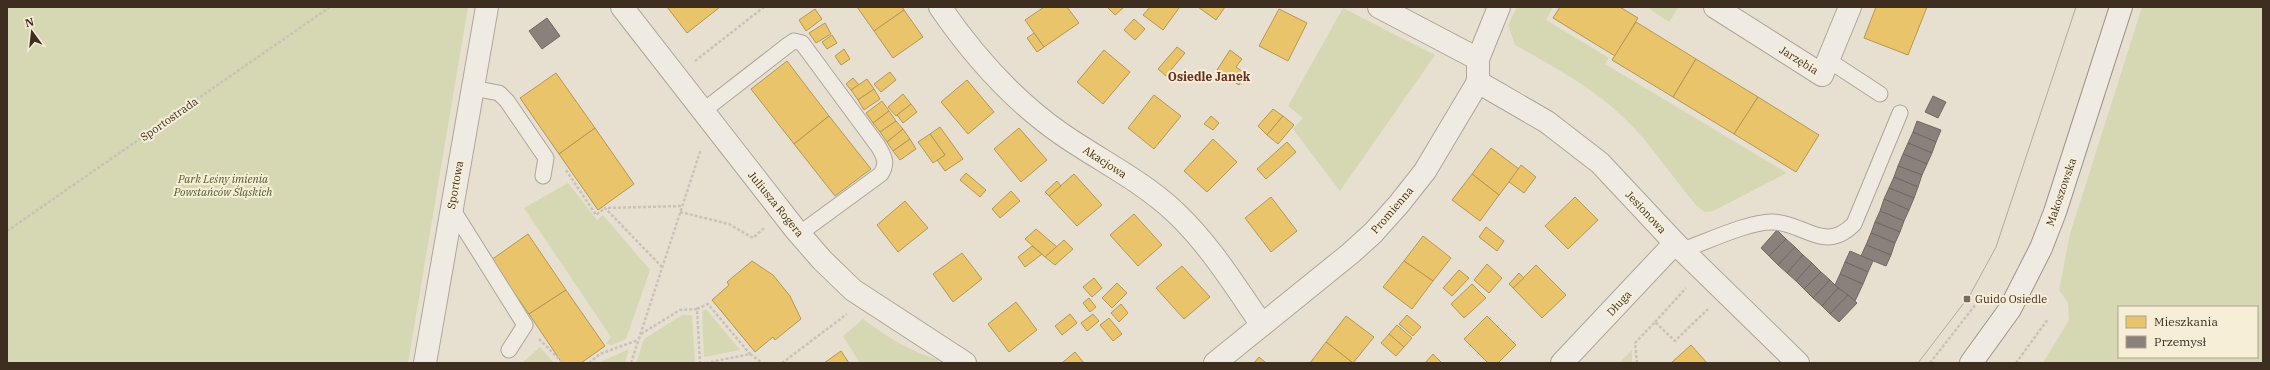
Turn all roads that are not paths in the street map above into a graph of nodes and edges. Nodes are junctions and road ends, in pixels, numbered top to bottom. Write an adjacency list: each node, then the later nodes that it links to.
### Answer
1 (487, 7): 12 (street, Sportowa)
2 (622, 7): 15 (street, Juliusza Rogera)
3 (940, 7): 20 (street, Akacjowa)
4 (1379, 7): 9 (street)
5 (1499, 7): 9 (street)
6 (1715, 7): 10 (street, Jarzębia)
7 (1850, 7): 10 (street, Jarzębia)
8 (2121, 7): 27 (street, Makoszowska)
9 (1478, 59): 11 (street)
10 (1828, 60): 13 (lane)
11 (1478, 82): 19 (street, Jesionowa); 20 (street, Promienna)
12 (472, 88): 16 (lane); 17 (street, Sportowa)
13 (1880, 94)
14 (1900, 113): 19 (lane)
15 (706, 115): 18 (street, Juliusza Rogera); 18 (lane)
16 (543, 176)
17 (451, 207): 21 (lane); 22 (street, Sportowa)
18 (799, 234): 23 (street, Juliusza Rogera)
19 (1679, 247): 25 (street, Długa); 26 (street, Jesionowa)
20 (1262, 325): 24 (street, Promienna)
21 (509, 350)
22 (425, 363)
23 (965, 363)
24 (1215, 363)
25 (1562, 363)
26 (1798, 363)
27 (1971, 363)

